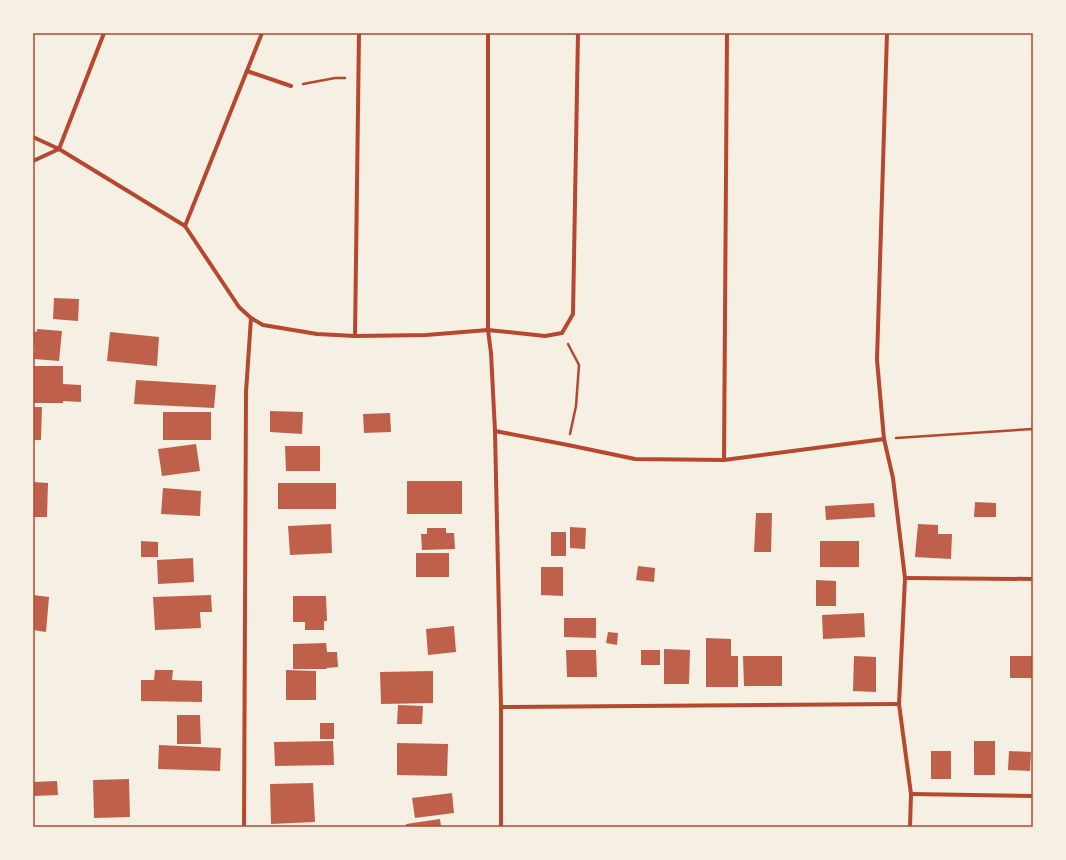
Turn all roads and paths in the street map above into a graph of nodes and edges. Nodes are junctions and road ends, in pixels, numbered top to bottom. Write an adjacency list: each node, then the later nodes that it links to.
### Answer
1 (104, 33): 12 (street)
2 (262, 33): 8 (street)
3 (359, 33): 9 (street)
4 (488, 33): 16 (street)
5 (578, 33): 17 (street)
6 (727, 33): 23 (street)
7 (887, 33): 21 (street)
8 (248, 71): 10 (street); 14 (street)
9 (358, 80): 10 (path); 18 (street)
10 (291, 86)
11 (33, 137): 12 (street)
12 (59, 149): 13 (street); 14 (street)
13 (33, 161)
14 (185, 226): 15 (street)
15 (251, 318): 18 (street); 30 (street)
16 (488, 330): 17 (street); 18 (street); 20 (street)
17 (562, 333): 22 (path)
18 (356, 336)
19 (1033, 429): 21 (path)
20 (495, 431): 22 (street); 27 (street)
21 (884, 439): 23 (street); 24 (street)
22 (568, 444): 23 (street)
23 (724, 460)
24 (905, 578): 25 (street); 26 (street)
25 (1033, 580)
26 (899, 704): 27 (street); 28 (street)
27 (501, 707): 31 (street)
28 (911, 794): 29 (street); 32 (street)
29 (1033, 796)
30 (244, 827)
31 (501, 827)
32 (910, 827)

